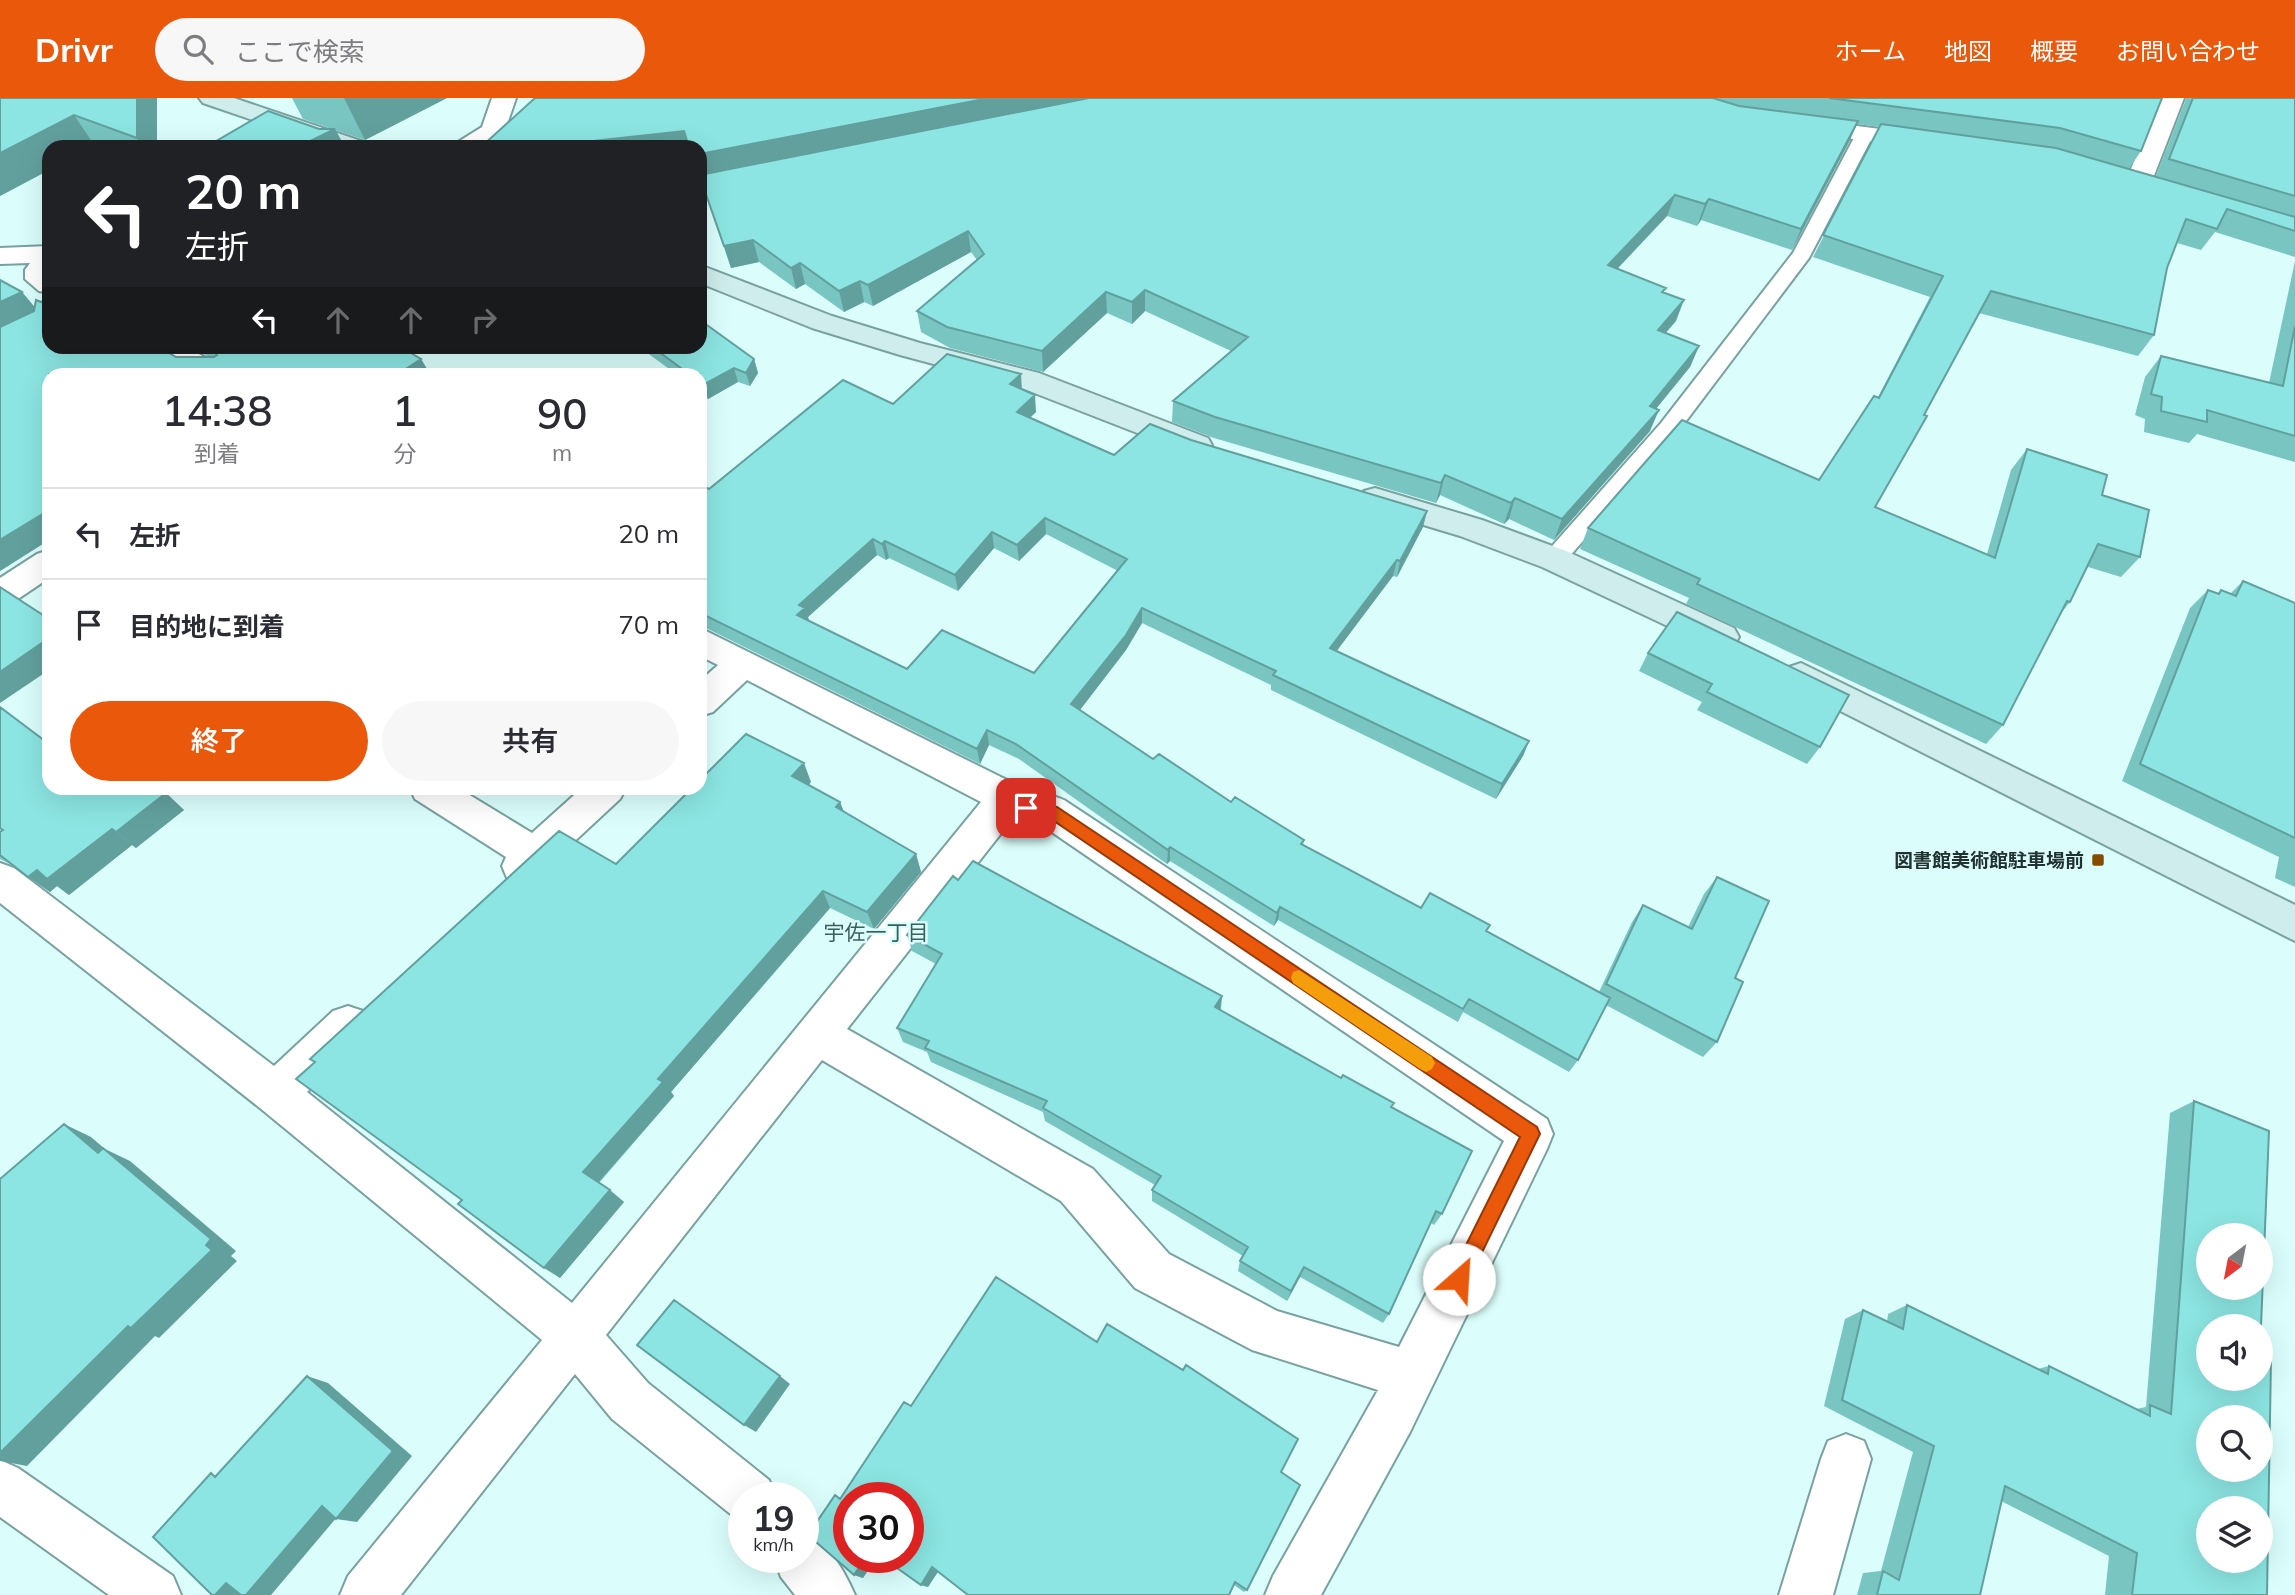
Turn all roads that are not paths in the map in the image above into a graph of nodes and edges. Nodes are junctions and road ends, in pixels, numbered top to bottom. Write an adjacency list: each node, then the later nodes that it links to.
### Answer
1 (211, 98): 6 (street)
2 (504, 98): 7 (street)
3 (2172, 98): 10 (street)
4 (1785, 124): 5 (street)
5 (1865, 134): 8 (street); 21 (lane)
6 (334, 140)
7 (478, 140)
8 (1954, 145)
9 (2112, 178): 10 (street)
10 (2137, 186): 11 (street)
11 (2164, 194)
12 (42, 254): 13 (street)
13 (0, 256)
14 (42, 264): 16 (street)
15 (707, 276): 19 (street)
16 (42, 281)
17 (177, 354): 18 (street)
18 (203, 368)
19 (1228, 455)
20 (1343, 489): 21 (street)
21 (1554, 559): 33 (street)
22 (42, 567): 23 (street)
23 (0, 594)
24 (707, 644): 25 (street)
25 (742, 664): 26 (street); 29 (street)
26 (707, 696)
27 (439, 795): 30 (street)
28 (599, 795): 30 (street)
29 (1001, 805): 35 (street); 38 (street)
30 (534, 854): 32 (street)
31 (0, 880): 36 (street)
32 (494, 891)
33 (2295, 924)
34 (375, 1001): 36 (street)
35 (817, 1034): 37 (street); 38 (street)
36 (275, 1093): 37 (street)
37 (575, 1336): 40 (street); 44 (street)
38 (1411, 1375): 46 (street)
39 (1846, 1459): 47 (street)
40 (731, 1482)
41 (0, 1486): 43 (street)
42 (811, 1573): 45 (street)
43 (154, 1595)
44 (367, 1595)
45 (828, 1595)
46 (1292, 1595)
47 (1806, 1595)

